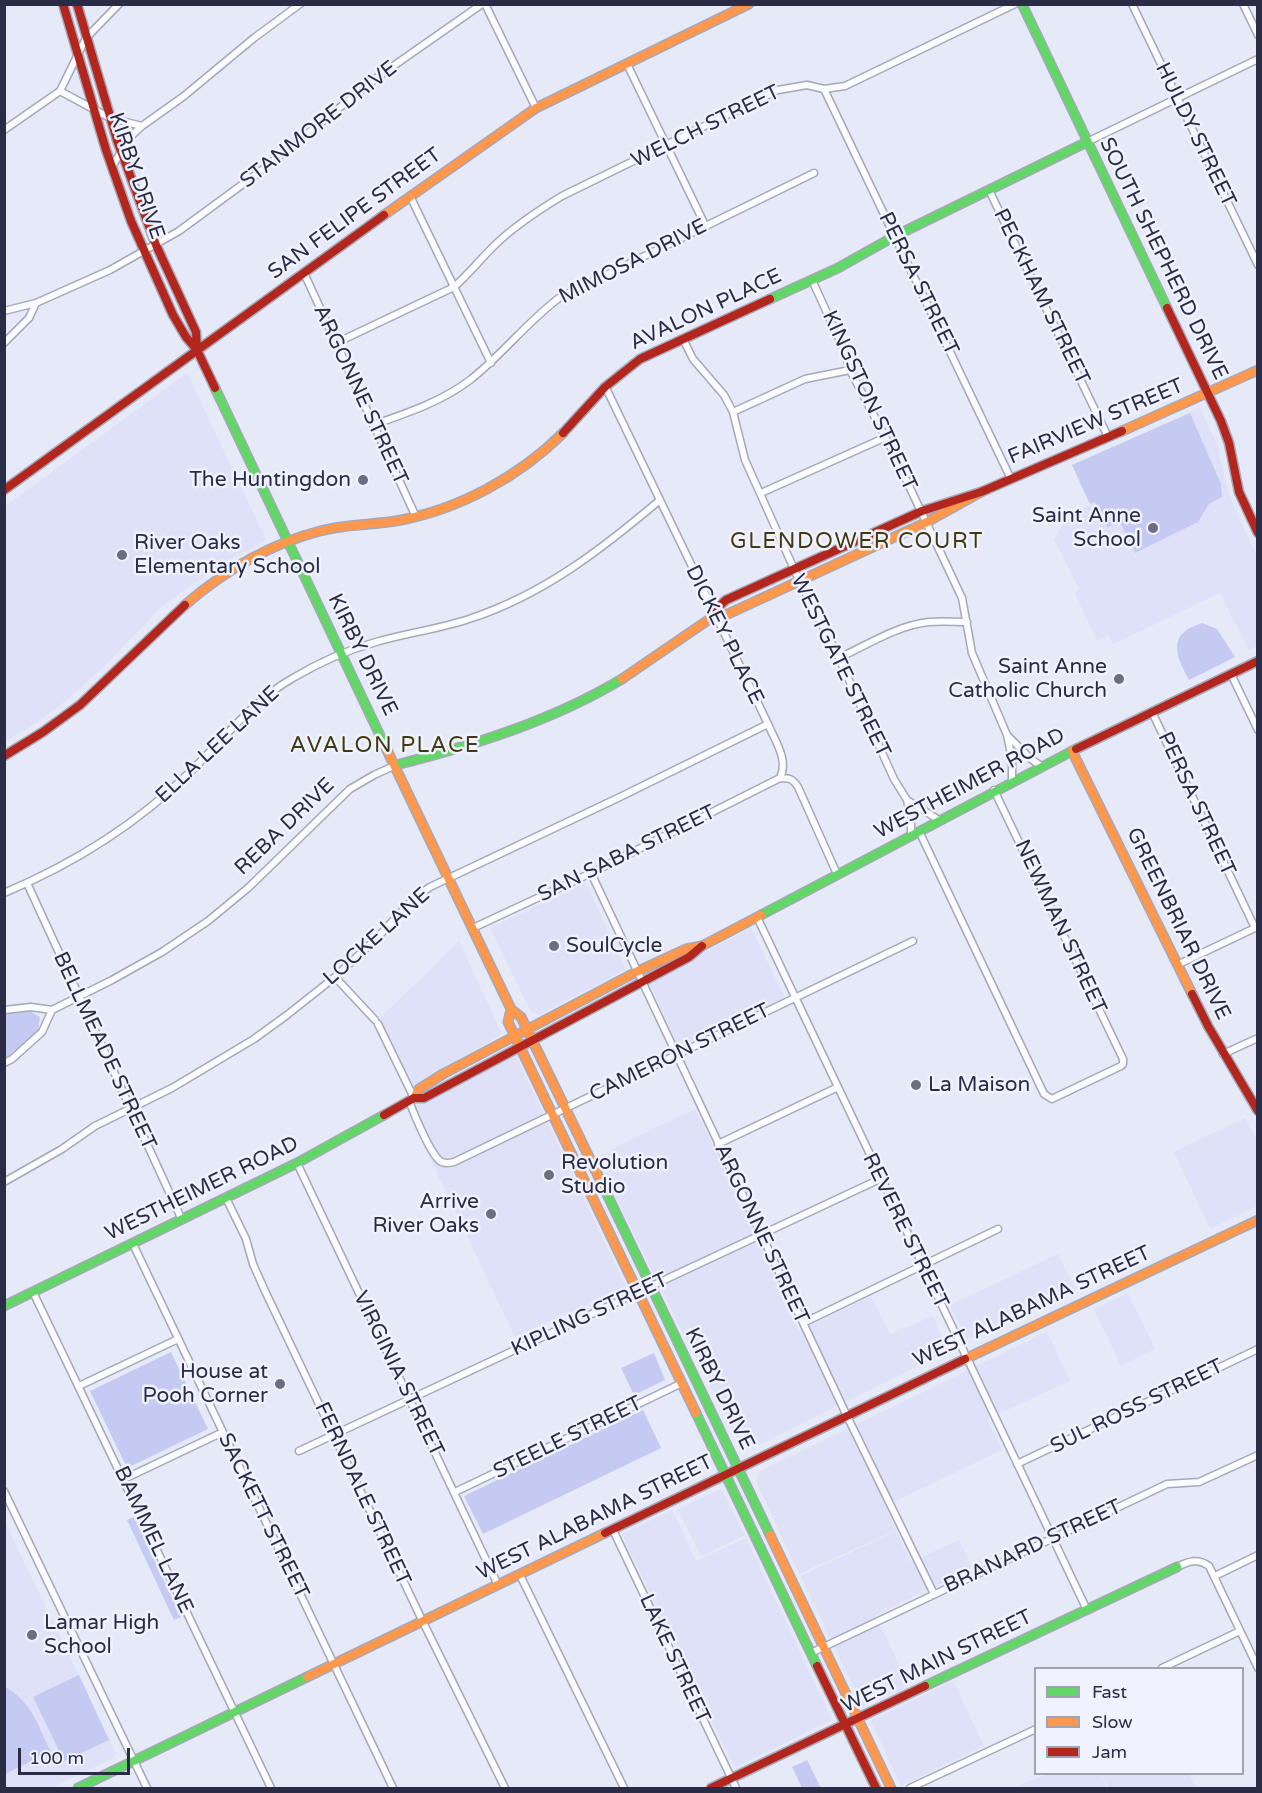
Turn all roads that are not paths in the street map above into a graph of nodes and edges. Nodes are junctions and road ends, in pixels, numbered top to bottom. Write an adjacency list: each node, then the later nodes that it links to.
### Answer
1 (63, 4): 13 (main road, KIRBY DRIVE)
2 (76, 4): 12 (main road, KIRBY DRIVE)
3 (119, 4): 12 (street)
4 (300, 4): 22 (street)
5 (483, 4): 20 (street); 33 (street, STANMORE DRIVE)
6 (749, 4): 15 (main road, SAN FELIPE STREET)
7 (1015, 4): 16 (street, WELCH STREET)
8 (1022, 4): 24 (main road, SOUTH SHEPHERD DRIVE)
9 (1132, 4): 18 (street, HULDY STREET)
10 (1243, 4): 11 (street)
11 (1257, 34)
12 (86, 38): 13 (street); 21 (main road, KIRBY DRIVE)
13 (77, 54): 17 (street); 19 (main road, KIRBY DRIVE)
14 (1257, 59): 18 (street)
15 (627, 64): 20 (main road, SAN FELIPE STREET); 25 (street)
16 (824, 89): 25 (street, WELCH STREET); 32 (street, PERSA STREET)
17 (60, 91): 19 (street); 23 (street)
18 (1177, 98): 24 (street); 35 (street, HULDY STREET)
19 (93, 108): 21 (street); 27 (main road, KIRBY DRIVE)
20 (536, 108): 30 (main road, SAN FELIPE STREET)
21 (110, 118): 22 (street); 26 (main road, KIRBY DRIVE)
22 (141, 126): 26 (street)
23 (4, 130)
24 (1087, 142): 29 (main road, AVALON PLACE); 49 (main road, SOUTH SHEPHERD DRIVE)
25 (666, 145): 31 (street); 38 (street, WELCH STREET)
26 (122, 153): 27 (street); 33 (main road, KIRBY DRIVE)
27 (112, 167): 34 (main road, KIRBY DRIVE)
28 (814, 173): 31 (street, MIMOSA DRIVE)
29 (989, 190): 32 (main road, AVALON PLACE); 52 (street, PECKHAM STREET)
30 (410, 196): 36 (main road, SAN FELIPE STREET); 38 (street)
31 (705, 225): 45 (street, MIMOSA DRIVE)
32 (895, 236): 37 (main road, AVALON PLACE); 54 (street, PERSA STREET)
33 (156, 245): 34 (street, STANMORE DRIVE); 44 (main road, KIRBY DRIVE)
34 (144, 252): 39 (street, STANMORE DRIVE); 44 (main road, KIRBY DRIVE)
35 (1257, 265)
36 (304, 273): 43 (street, ARGONNE STREET); 44 (main road, SAN FELIPE STREET)
37 (812, 280): 41 (main road, AVALON PLACE); 46 (street, KINGSTON STREET)
38 (454, 287): 43 (street, WELCH STREET); 45 (street)
39 (36, 303): 40 (street, STANMORE DRIVE); 42 (street)
40 (4, 311)
41 (683, 339): 48 (main road, AVALON PLACE); 50 (street, WESTGATE STREET)
42 (4, 343)
43 (336, 343): 51 (street, ARGONNE STREET)
44 (197, 350): 55 (main road, SAN FELIPE STREET); 63 (main road, KIRBY DRIVE)
45 (491, 363): 51 (street, MIMOSA DRIVE)
46 (850, 370): 50 (street); 53 (street, KINGSTON STREET)
47 (1257, 370): 49 (main road, FAIRVIEW STREET)
48 (605, 386): 58 (street, DICKEY PLACE); 60 (main road, AVALON PLACE)
49 (1208, 394): 52 (main road, FAIRVIEW STREET); 62 (main road, SOUTH SHEPHERD DRIVE)
50 (733, 412): 57 (street, WESTGATE STREET)
51 (373, 425): 60 (street, ARGONNE STREET)
52 (1108, 436): 54 (main road, FAIRVIEW STREET)
53 (884, 438): 57 (street); 59 (street, KINGSTON STREET)
54 (1011, 479): 56 (main road, FAIRVIEW STREET)
55 (4, 490)
56 (981, 492): 59 (main road, FAIRVIEW STREET); 61 (main road, FAIRVIEW STREET)
57 (761, 493): 64 (street, WESTGATE STREET)
58 (660, 500): 66 (street, DICKEY PLACE); 68 (street, ELLA LEE LANE)
59 (922, 511): 61 (street, KINGSTON STREET); 64 (main road, FAIRVIEW STREET)
60 (416, 517): 63 (main road, AVALON PLACE)
61 (927, 522): 65 (main road, FAIRVIEW STREET); 67 (street, KINGSTON STREET)
62 (1257, 533)
63 (287, 542): 68 (main road, KIRBY DRIVE); 77 (main road, AVALON PLACE)
64 (794, 568): 65 (street, WESTGATE STREET); 66 (main road, REBA DRIVE)
65 (799, 580): 66 (main road, REBA DRIVE); 69 (street, WESTGATE STREET)
66 (714, 616): 73 (street, DICKEY PLACE); 78 (main road, REBA DRIVE)
67 (967, 622): 69 (street); 75 (street, KINGSTON STREET)
68 (341, 653): 78 (main road, KIRBY DRIVE); 89 (street, ELLA LEE LANE)
69 (839, 658): 83 (street, WESTGATE STREET)
70 (1257, 661): 71 (main road, WESTHEIMER ROAD)
71 (1231, 674): 72 (main road, WESTHEIMER ROAD); 74 (street)
72 (1152, 712): 76 (main road, WESTHEIMER ROAD); 92 (street, PERSA STREET)
73 (768, 724): 80 (street, DICKEY PLACE); 88 (street, LOCKE LANE)
74 (1257, 730)
75 (1007, 735): 79 (street); 81 (street)
76 (1072, 751): 79 (main road, WESTHEIMER ROAD); 96 (main road, GREENBRIAR DRIVE)
77 (4, 756)
78 (396, 765): 88 (main road, KIRBY DRIVE); 100 (street, REBA DRIVE)
79 (1041, 766): 81 (main road, WESTHEIMER ROAD)
80 (780, 778): 86 (street, SAN SABA STREET); 87 (street)
81 (1012, 781): 82 (main road, WESTHEIMER ROAD)
82 (994, 790): 84 (main road, WESTHEIMER ROAD); 113 (street, NEWMAN STREET)
83 (907, 800): 84 (street, WESTGATE STREET); 85 (street, WESTGATE STREET)
84 (939, 820): 85 (main road, WESTHEIMER ROAD)
85 (915, 833): 87 (main road, WESTHEIMER ROAD); 113 (street, WESTGATE STREET)
86 (591, 873): 93 (street, SAN SABA STREET); 97 (street, ARGONNE STREET)
87 (837, 874): 91 (main road, WESTHEIMER ROAD)
88 (448, 877): 93 (main road, KIRBY DRIVE); 98 (street, LOCKE LANE)
89 (27, 883): 90 (street, ELLA LEE LANE); 100 (street, BELLMEADE STREET)
90 (4, 892)
91 (757, 917): 95 (main road, WESTHEIMER ROAD); 101 (street, REVERE STREET)
92 (1256, 927): 96 (street)
93 (473, 928): 102 (main road, KIRBY DRIVE)
94 (913, 941): 101 (street, CAMERON STREET)
95 (702, 946): 97 (main road, WESTHEIMER ROAD); 99 (main road, WESTHEIMER ROAD)
96 (1177, 965): 111 (main road, GREENBRIAR DRIVE)
97 (636, 972): 99 (street, ARGONNE STREET); 105 (main road, WESTHEIMER ROAD)
98 (335, 977): 115 (street); 116 (street, LOCKE LANE)
99 (642, 982): 108 (main road, WESTHEIMER ROAD); 110 (street, ARGONNE STREET)
100 (79, 996): 104 (street, REBA DRIVE); 116 (street, BELLMEADE STREET)
101 (794, 998): 110 (street, CAMERON STREET); 114 (street, REVERE STREET)
102 (511, 1008): 105 (main road, KIRBY DRIVE); 106 (main road, KIRBY DRIVE)
103 (4, 1010): 104 (street)
104 (52, 1010): 112 (street)
105 (528, 1030): 106 (main road, WESTHEIMER ROAD); 108 (main road, KIRBY DRIVE)
106 (515, 1036): 109 (main road, KIRBY DRIVE); 115 (main road, WESTHEIMER ROAD)
107 (1257, 1038): 111 (street)
108 (533, 1040): 109 (main road, WESTHEIMER ROAD); 117 (main road, KIRBY DRIVE)
109 (520, 1047): 115 (main road, WESTHEIMER ROAD); 119 (main road, KIRBY DRIVE)
110 (676, 1054): 117 (street, CAMERON STREET); 120 (street, ARGONNE STREET)
111 (1223, 1054): 118 (main road, GREENBRIAR DRIVE)
112 (4, 1063)
113 (1123, 1064)
114 (836, 1088): 120 (street); 122 (street, REVERE STREET)
115 (411, 1100): 119 (street, CAMERON STREET); 121 (main road, WESTHEIMER ROAD)
116 (130, 1108): 123 (street, LOCKE LANE); 125 (street, BELLMEADE STREET)
117 (565, 1108): 119 (street, CAMERON STREET); 131 (main road, KIRBY DRIVE)
118 (1257, 1111)
119 (552, 1114): 133 (main road, KIRBY DRIVE)
120 (718, 1144): 128 (street, ARGONNE STREET)
121 (297, 1162): 124 (main road, WESTHEIMER ROAD); 142 (street, VIRGINIA STREET)
122 (880, 1179): 128 (street, KIPLING STREET); 130 (street, REVERE STREET)
123 (4, 1182)
124 (226, 1198): 125 (main road, WESTHEIMER ROAD); 145 (street, FERNDALE STREET)
125 (182, 1220): 129 (main road, WESTHEIMER ROAD)
126 (1257, 1220): 138 (main road, WEST ALABAMA STREET)
127 (998, 1229): 130 (street)
128 (761, 1234): 131 (street, KIPLING STREET); 135 (street, ARGONNE STREET)
129 (133, 1244): 132 (main road, WESTHEIMER ROAD); 136 (street, SACKETT STREET)
130 (922, 1266): 135 (street); 138 (street, REVERE STREET)
131 (650, 1287): 133 (street, KIPLING STREET); 141 (main road, KIRBY DRIVE)
132 (33, 1292): 134 (main road, WESTHEIMER ROAD); 140 (street, BAMMEL LANE)
133 (639, 1293): 139 (main road, KIRBY DRIVE); 142 (street, KIPLING STREET)
134 (4, 1306)
135 (803, 1323): 143 (street, ARGONNE STREET)
136 (178, 1338): 140 (street); 144 (street, SACKETT STREET)
137 (1257, 1349): 148 (street, SUL ROSS STREET)
138 (966, 1358): 143 (main road, WEST ALABAMA STREET); 148 (street, REVERE STREET)
139 (682, 1383): 141 (main road); 150 (main road, KIRBY DRIVE); 153 (street, STEELE STREET)
140 (80, 1386): 151 (street, BAMMEL LANE)
141 (703, 1396): 149 (main road, KIRBY DRIVE)
142 (410, 1398): 145 (street, KIPLING STREET); 153 (street, VIRGINIA STREET)
143 (847, 1416): 149 (main road, WEST ALABAMA STREET); 163 (street, ARGONNE STREET)
144 (223, 1432): 151 (street); 169 (street, SACKETT STREET)
145 (334, 1434): 146 (street, KIPLING STREET); 165 (street, FERNDALE STREET)
146 (299, 1451)
147 (1257, 1455): 155 (street, BRANARD STREET)
148 (1017, 1464): 155 (street, REVERE STREET)
149 (738, 1469): 150 (main road, WEST ALABAMA STREET); 158 (main road, KIRBY DRIVE)
150 (726, 1475): 154 (main road, WEST ALABAMA STREET); 161 (main road, KIRBY DRIVE)
151 (124, 1479): 172 (street, BAMMEL LANE)
152 (4, 1491): 176 (street)
153 (455, 1492): 162 (street, VIRGINIA STREET)
154 (613, 1530): 159 (main road, WEST ALABAMA STREET); 177 (street, LAKE STREET)
155 (1052, 1538): 163 (street, BRANARD STREET); 164 (street, REVERE STREET)
156 (1257, 1555): 160 (street)
157 (1177, 1567): 160 (street); 164 (main road, WEST MAIN STREET)
158 (788, 1573): 161 (main road); 167 (main road, KIRBY DRIVE)
159 (519, 1575): 162 (main road, WEST ALABAMA STREET); 183 (street)
160 (1215, 1576): 166 (street)
161 (775, 1579): 168 (main road, KIRBY DRIVE)
162 (498, 1585): 165 (main road, WEST ALABAMA STREET)
163 (934, 1594): 167 (street, BRANARD STREET)
164 (1087, 1610): 173 (main road, WEST MAIN STREET)
165 (423, 1622): 169 (main road, WEST ALABAMA STREET); 182 (street, FERNDALE STREET)
166 (1240, 1631): 170 (street); 171 (street)
167 (823, 1647): 168 (street, BRANARD STREET); 173 (main road, KIRBY DRIVE)
168 (811, 1653): 174 (main road, KIRBY DRIVE)
169 (334, 1665): 172 (main road, WEST ALABAMA STREET); 181 (street, SACKETT STREET)
170 (1164, 1667)
171 (1257, 1668)
172 (235, 1712): 176 (main road, WEST ALABAMA STREET); 180 (street, BAMMEL LANE)
173 (858, 1719): 174 (main road, WEST MAIN STREET); 187 (main road, KIRBY DRIVE)
174 (845, 1725): 177 (main road, WEST MAIN STREET); 186 (main road, KIRBY DRIVE)
175 (1034, 1729): 188 (street)
176 (134, 1761): 178 (main road, WEST ALABAMA STREET); 179 (street)
177 (732, 1779): 184 (main road, WEST MAIN STREET); 185 (street, LAKE STREET)
178 (78, 1788)
179 (147, 1788)
180 (271, 1788)
181 (393, 1788)
182 (505, 1788)
183 (624, 1788)
184 (711, 1788)
185 (736, 1788)
186 (876, 1788)
187 (891, 1788)
188 (910, 1788)

